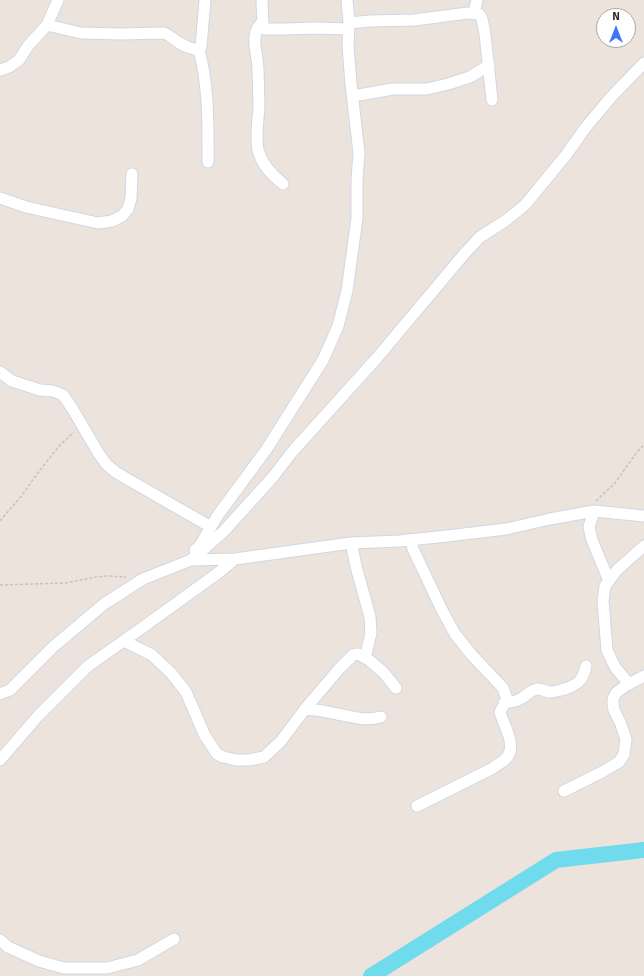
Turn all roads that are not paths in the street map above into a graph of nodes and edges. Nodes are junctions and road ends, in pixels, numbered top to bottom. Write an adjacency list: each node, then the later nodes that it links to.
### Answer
1 (58, 0): 8 (street)
2 (205, 0): 10 (street)
3 (262, 0): 7 (street)
4 (347, 0): 9 (street)
5 (477, 0): 6 (street)
6 (474, 13): 9 (street); 11 (street)
7 (263, 22): 9 (street); 18 (street)
8 (47, 26): 10 (street); 13 (street)
9 (349, 26): 14 (street)
10 (199, 50): 16 (street)
11 (489, 65): 14 (street); 15 (street)
12 (644, 65): 28 (street)
13 (0, 70)
14 (353, 96): 23 (street)
15 (492, 100)
16 (208, 162)
17 (132, 174): 19 (street)
18 (284, 184)
19 (0, 198)
20 (0, 372): 23 (street)
21 (590, 512): 22 (street); 24 (street); 30 (street)
22 (644, 516)
23 (211, 527): 29 (street)
24 (410, 540): 25 (street); 38 (street)
25 (351, 543): 27 (street); 32 (street)
26 (644, 546): 30 (street)
27 (235, 559): 28 (street); 31 (street)
28 (191, 560): 29 (street)
29 (180, 564): 37 (street)
30 (609, 581): 35 (street)
31 (124, 641): 39 (street); 41 (street)
32 (365, 658): 36 (street); 39 (street)
33 (586, 666): 38 (street)
34 (644, 676): 35 (street)
35 (629, 684): 42 (street)
36 (396, 688)
37 (0, 694)
38 (504, 703): 43 (street)
39 (305, 709): 40 (street)
40 (381, 717)
41 (0, 760)
42 (564, 791)
43 (417, 806)
44 (174, 939): 45 (street)
45 (0, 940)

